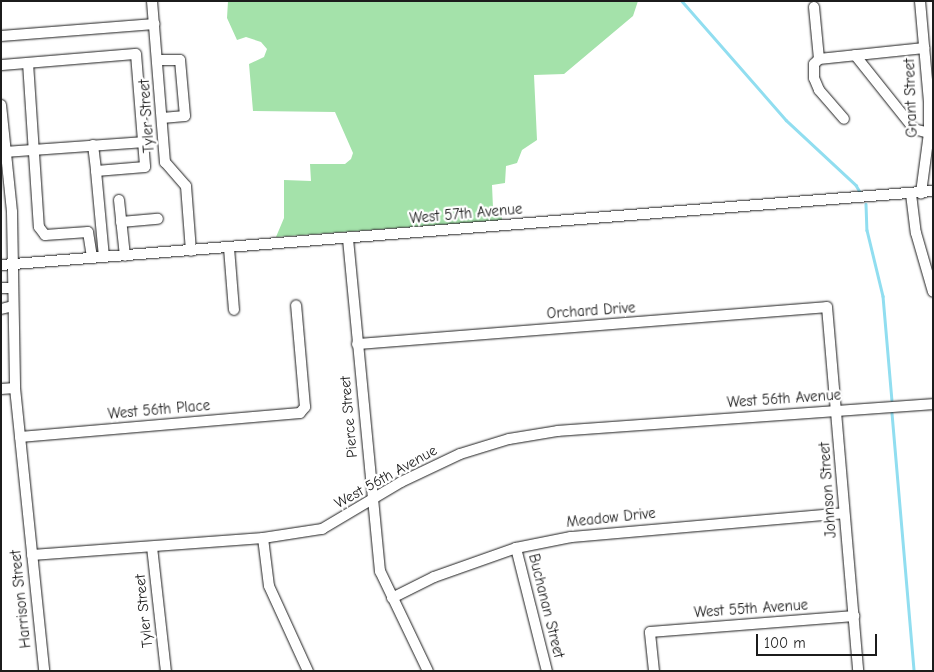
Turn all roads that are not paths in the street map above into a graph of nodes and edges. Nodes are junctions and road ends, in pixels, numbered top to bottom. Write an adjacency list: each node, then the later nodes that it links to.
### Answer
1 (152, 1): 4 (street, Tyler Street)
2 (920, 1): 6 (street, Grant Street)
3 (814, 7): 8 (street)
4 (155, 24): 5 (street); 9 (street, Tyler Street)
5 (1, 36)
6 (924, 48): 7 (street); 15 (street, Grant Street)
7 (855, 55): 8 (street); 15 (street)
8 (819, 58): 14 (street)
9 (158, 60): 13 (street, Tyler Street); 13 (street)
10 (28, 63): 11 (street); 16 (street); 18 (street)
11 (1, 65)
12 (1, 105): 19 (street, Harrison Street)
13 (162, 118): 30 (street, Tyler Street)
14 (844, 118)
15 (929, 133): 22 (street, Grant Street)
16 (144, 142): 17 (street); 20 (street)
17 (93, 145): 18 (street); 20 (street)
18 (34, 150): 19 (street); 27 (street)
19 (6, 152): 34 (street, Harrison Street)
20 (96, 171): 26 (street)
21 (933, 191): 22 (street, West 57th Avenue)
22 (916, 193): 28 (street, West 57th Avenue); 36 (street, Grant Street)
23 (119, 200): 25 (street)
24 (158, 219): 25 (street)
25 (121, 222): 31 (street)
26 (101, 231): 27 (street); 32 (street)
27 (88, 232): 33 (street)
28 (348, 238): 29 (street, West 57th Avenue); 42 (street, Pierce Street)
29 (229, 248): 30 (street, West 57th Avenue); 41 (street)
30 (190, 251): 31 (street, West 57th Avenue)
31 (125, 256): 32 (street, West 57th Avenue)
32 (104, 257): 33 (street, West 57th Avenue)
33 (92, 258): 34 (street, West 57th Avenue)
34 (6, 265): 35 (street, Harrison Street)
35 (7, 288): 38 (street, Harrison Street)
36 (933, 292)
37 (296, 305): 47 (street, West 56th Place)
38 (12, 306): 40 (street); 43 (street, Harrison Street)
39 (827, 307): 42 (street, Orchard Drive); 46 (street, Johnson Street)
40 (1, 309)
41 (234, 310)
42 (358, 344): 48 (street, Pierce Street)
43 (15, 388): 44 (street); 47 (street, Harrison Street)
44 (1, 389)
45 (933, 404): 46 (street, West 56th Avenue)
46 (838, 410): 48 (street, West 56th Avenue); 49 (street, Johnson Street)
47 (20, 437): 53 (street, Harrison Street)
48 (372, 500): 50 (street, West 56th Avenue); 54 (street, Pierce Street)
49 (844, 513): 52 (street, Meadow Drive); 55 (street, Johnson Street)
50 (263, 538): 51 (street, West 56th Avenue); 58 (street)
51 (152, 547): 53 (street, West 56th Avenue); 57 (street, Tyler Street)
52 (516, 548): 54 (street, Meadow Drive); 60 (street, Buchanan Street)
53 (32, 555): 56 (street, Harrison Street)
54 (392, 598): 59 (street, Pierce Street)
55 (854, 616): 61 (street, West 55th Avenue); 62 (street, Johnson Street)
56 (44, 671)
57 (166, 671)
58 (308, 671)
59 (428, 671)
60 (547, 671)
61 (654, 671)
62 (858, 671)

